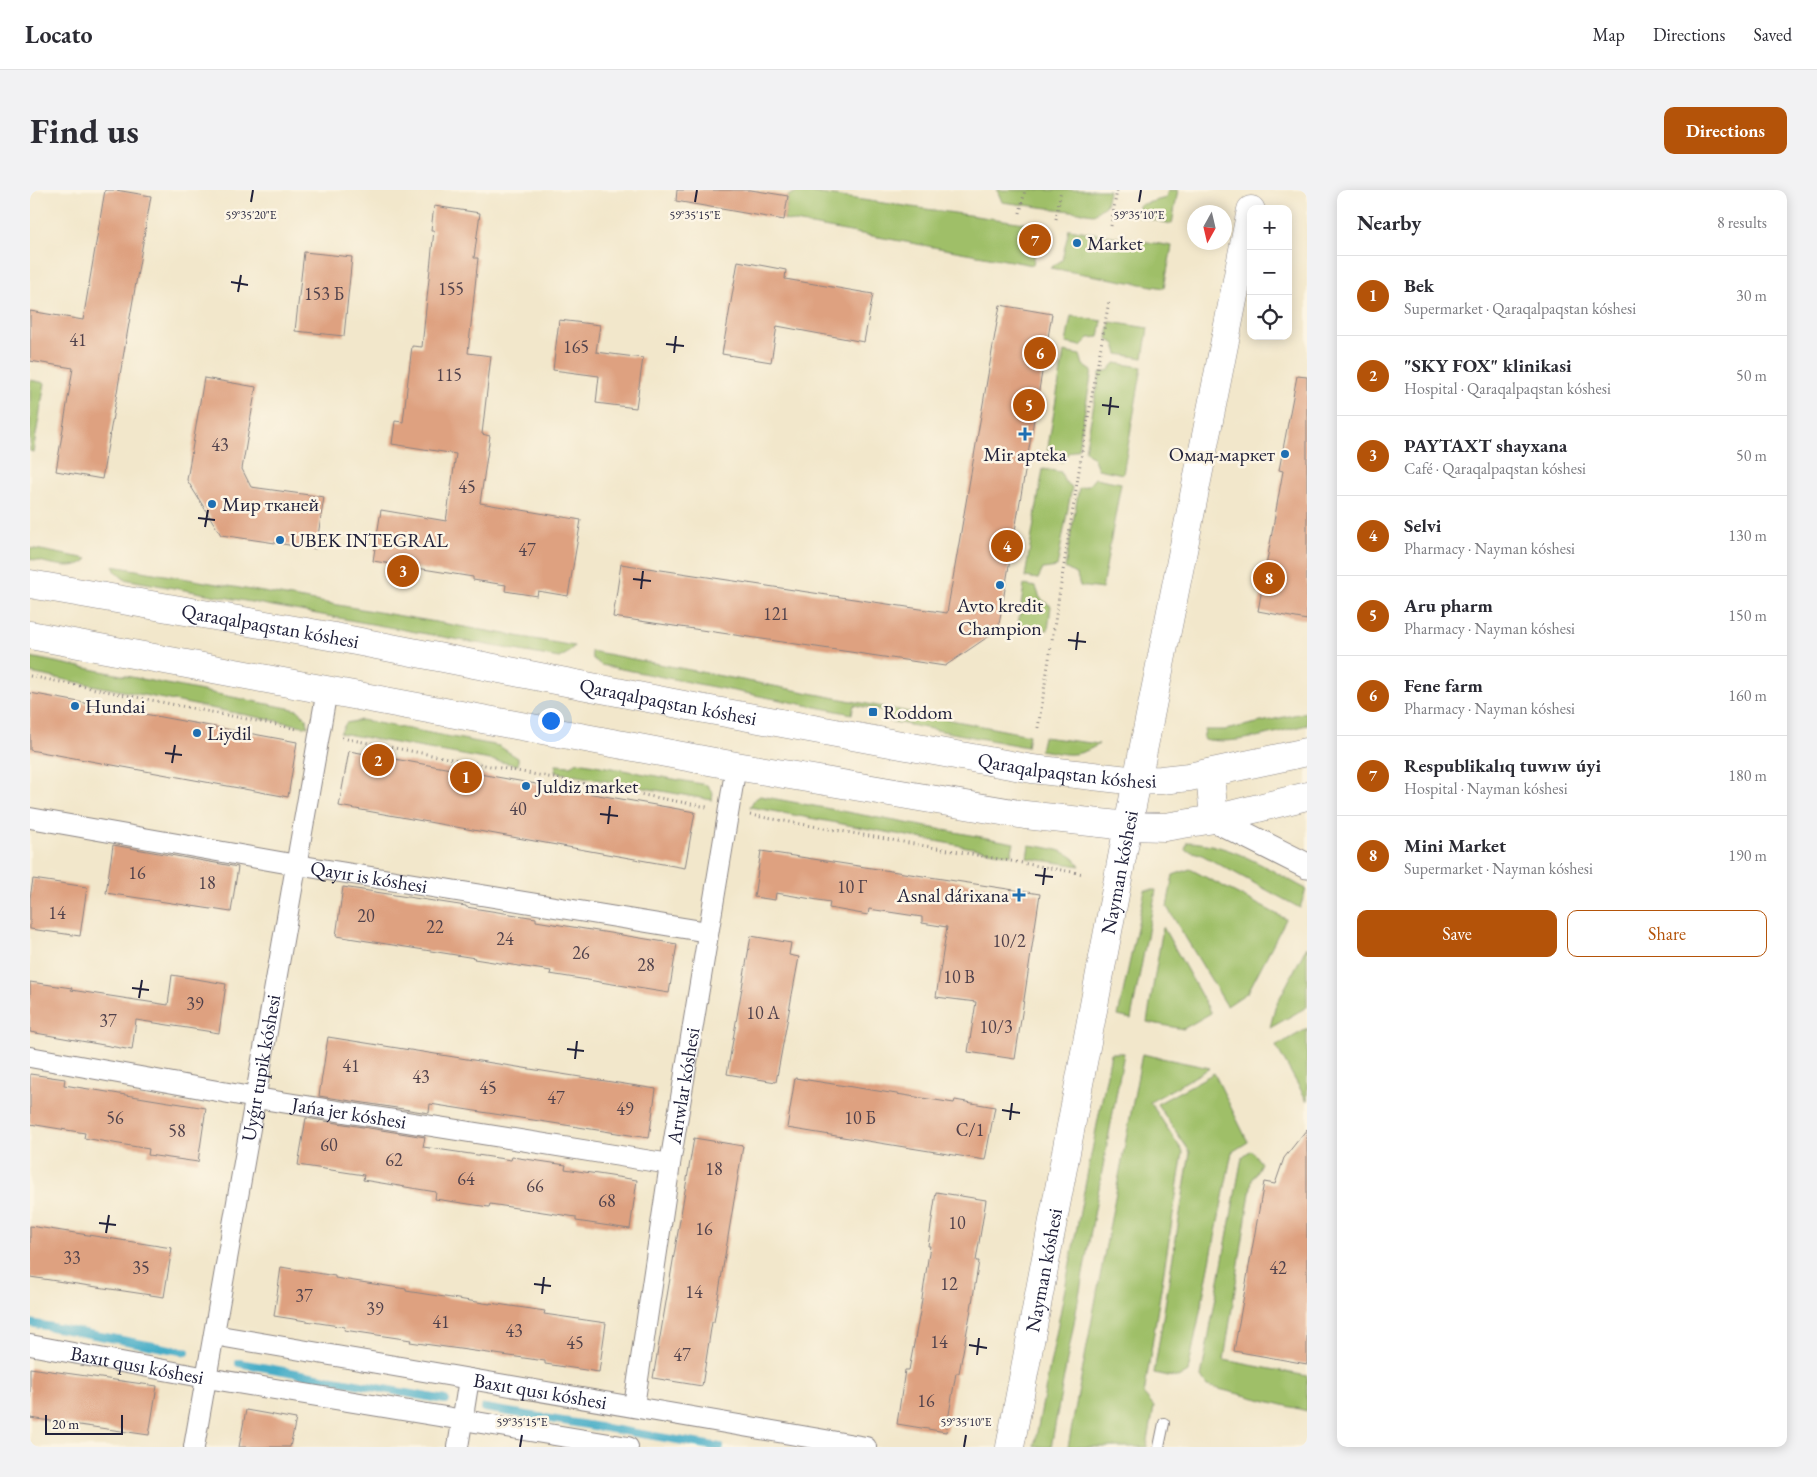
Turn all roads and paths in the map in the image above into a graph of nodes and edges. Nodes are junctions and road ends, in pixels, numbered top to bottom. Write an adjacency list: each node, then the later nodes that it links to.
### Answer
1 (1025, 190): 6 (path)
2 (1061, 190): 7 (path)
3 (1117, 190): 8 (path)
4 (1255, 190): 5 (main road, Nayman kóshesi)
5 (1252, 205)
6 (1020, 213)
7 (1056, 219)
8 (1110, 226)
9 (1247, 229): 20 (main road, Nayman kóshesi)
10 (1109, 301): 15 (path)
11 (30, 584): 20 (main road, Qaraqalpaqstan kóshesi)
12 (30, 635): 14 (main road)
13 (30, 676): 16 (path)
14 (327, 690): 16 (street, Uyǵır tupik kóshesi); 18 (main road)
15 (1038, 728)
16 (320, 734): 22 (path); 26 (street, Uyǵır tupik kóshesi)
17 (1307, 752): 19 (main road, Qaraqalpaqstan kóshesi)
18 (736, 766): 22 (street, Arıwlar kóshesi); 25 (main road)
19 (1210, 773): 20 (main road, Qaraqalpaqstan kóshesi); 24 (main road)
20 (1136, 781): 25 (main road, Nayman kóshesi)
21 (1307, 796): 24 (main road)
22 (728, 811): 28 (path); 29 (street, Arıwlar kóshesi)
23 (30, 818): 26 (street, Qayır is kóshesi)
24 (1214, 819): 25 (main road); 27 (street)
25 (1128, 826): 44 (main road, Nayman kóshesi)
26 (297, 865): 29 (street, Qayır is kóshesi); 31 (street, Uyǵır tupik kóshesi)
27 (1307, 866)
28 (1084, 874)
29 (708, 932): 32 (street, Arıwlar kóshesi)
30 (30, 1057): 31 (street, Jańa jer kóshesi)
31 (256, 1098): 32 (street, Jańa jer kóshesi); 33 (street, Uyǵır tupik kóshesi)
32 (670, 1164): 37 (street, Arıwlar kóshesi)
33 (214, 1335): 35 (street, Uyǵır tupik kóshesi); 36 (street, Baxıt qusı kóshesi)
34 (30, 1345): 35 (street, Baxıt qusı kóshesi)
35 (207, 1378): 38 (street, Baxıt qusı kóshesi); 40 (street, Uyǵır tupik kóshesi)
36 (469, 1378): 37 (street, Baxıt qusı kóshesi); 38 (street)
37 (634, 1406): 43 (street, Baxıt qusı kóshesi)
38 (462, 1419): 41 (street); 42 (street, Baxıt qusı kóshesi)
39 (1164, 1423): 45 (lane)
40 (194, 1447)
41 (458, 1447)
42 (628, 1447)
43 (866, 1447)
44 (1010, 1447)
45 (1159, 1447)

